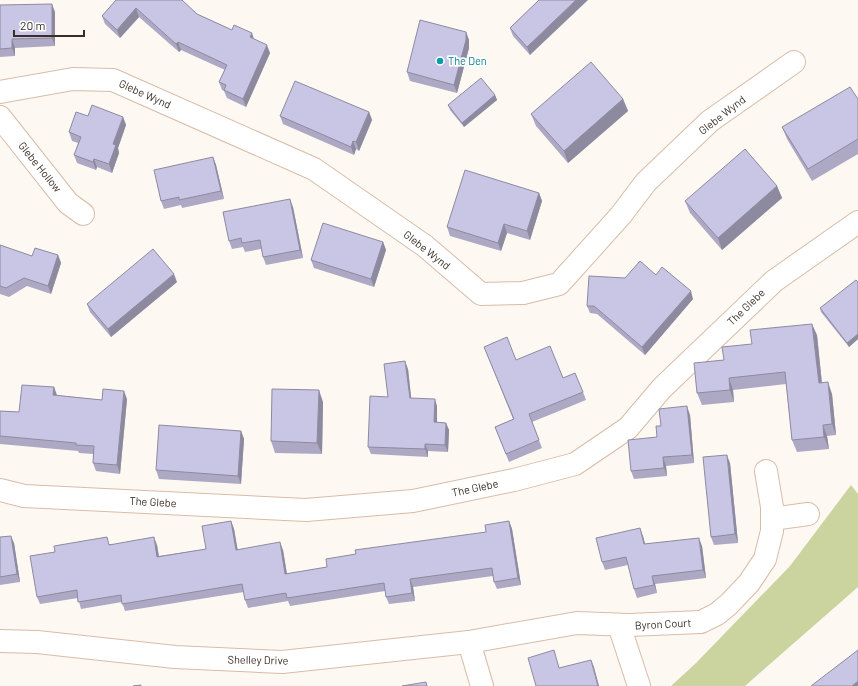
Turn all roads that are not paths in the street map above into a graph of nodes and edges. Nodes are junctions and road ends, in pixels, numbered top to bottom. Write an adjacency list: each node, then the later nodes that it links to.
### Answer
1 (794, 62): 2 (street, Glebe Wynd)
2 (0, 92)
3 (0, 117): 4 (street, Glebe Hollow)
4 (83, 214)
5 (858, 222): 7 (street, The Glebe)
6 (766, 471): 9 (street, Byron Court)
7 (0, 490)
8 (808, 514): 9 (street)
9 (772, 518): 10 (street, Byron Court)
10 (619, 625): 12 (street, Byron Court); 14 (street)
11 (0, 641): 12 (street, Shelley Drive)
12 (469, 642): 13 (street)
13 (482, 686)
14 (639, 686)

